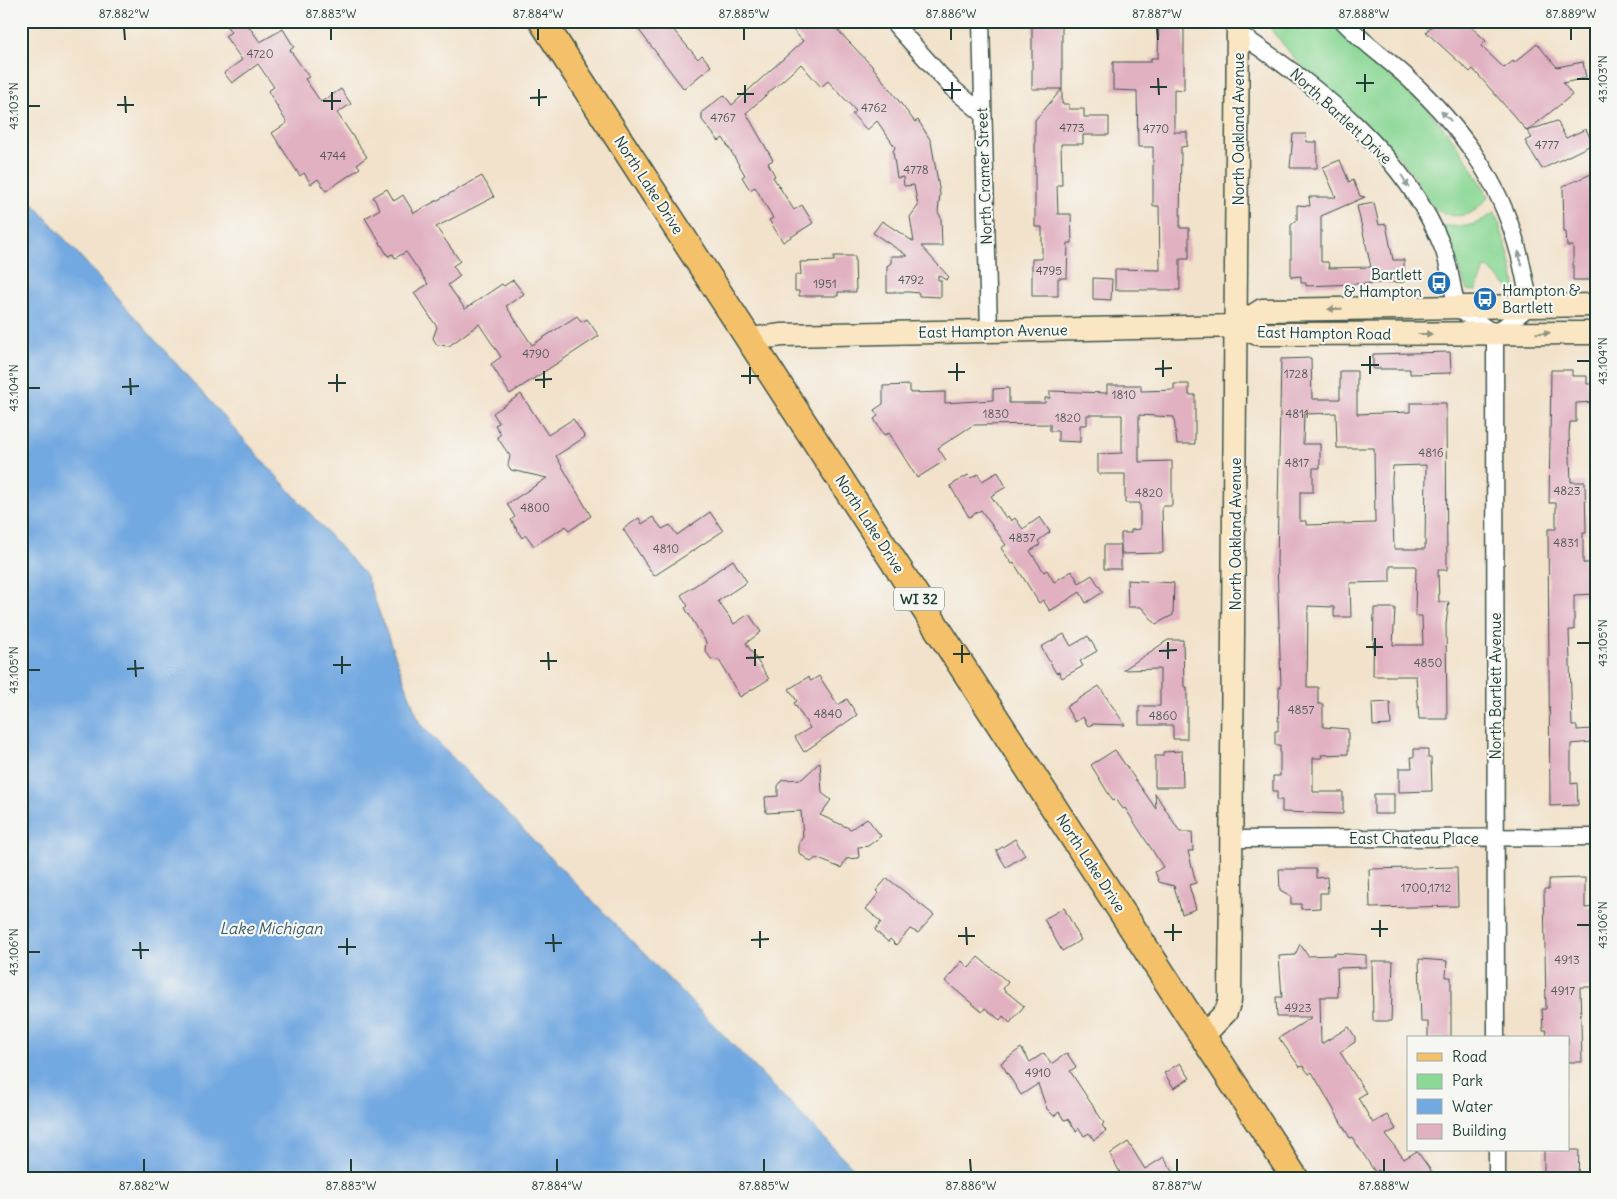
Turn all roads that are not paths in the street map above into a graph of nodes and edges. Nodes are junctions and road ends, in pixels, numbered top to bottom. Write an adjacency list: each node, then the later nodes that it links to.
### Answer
1 (542, 21): 15 (main road, North Lake Drive / WI 32)
2 (892, 21): 7 (street)
3 (982, 21): 7 (street, North Cramer Street)
4 (1343, 21): 6 (street)
5 (1238, 27): 10 (street, North Bartlett Drive, one-way to 10); 11 (main road, North Oakland Avenue)
6 (1360, 28): 9 (street, one-way to 6)
7 (982, 113): 12 (street, North Cramer Street)
8 (1596, 305): 9 (main road, East Hampton Road)
9 (1530, 306): 10 (main road, East Hampton Road); 14 (street)
10 (1457, 308): 11 (main road, East Hampton Road, one-way to 11); 14 (street)
11 (1237, 326): 12 (main road, East Hampton Avenue); 14 (main road, East Hampton Road, one-way to 14); 18 (main road, North Oakland Avenue)
12 (989, 330): 15 (main road, East Hampton Avenue)
13 (1596, 333): 14 (main road, East Hampton Road, one-way to 13)
14 (1495, 334): 17 (street, North Bartlett Avenue)
15 (750, 339): 19 (main road, North Lake Drive / WI 32)
16 (1596, 837): 17 (street, East Chateau Place)
17 (1496, 838): 18 (street, East Chateau Place); 20 (street, North Bartlett Avenue)
18 (1233, 839): 19 (main road, North Oakland Avenue)
19 (1203, 1036): 22 (main road, North Lake Drive / WI 32)
20 (1496, 1036)
21 (1497, 1152): 23 (street)
22 (1295, 1178)
23 (1497, 1178)

